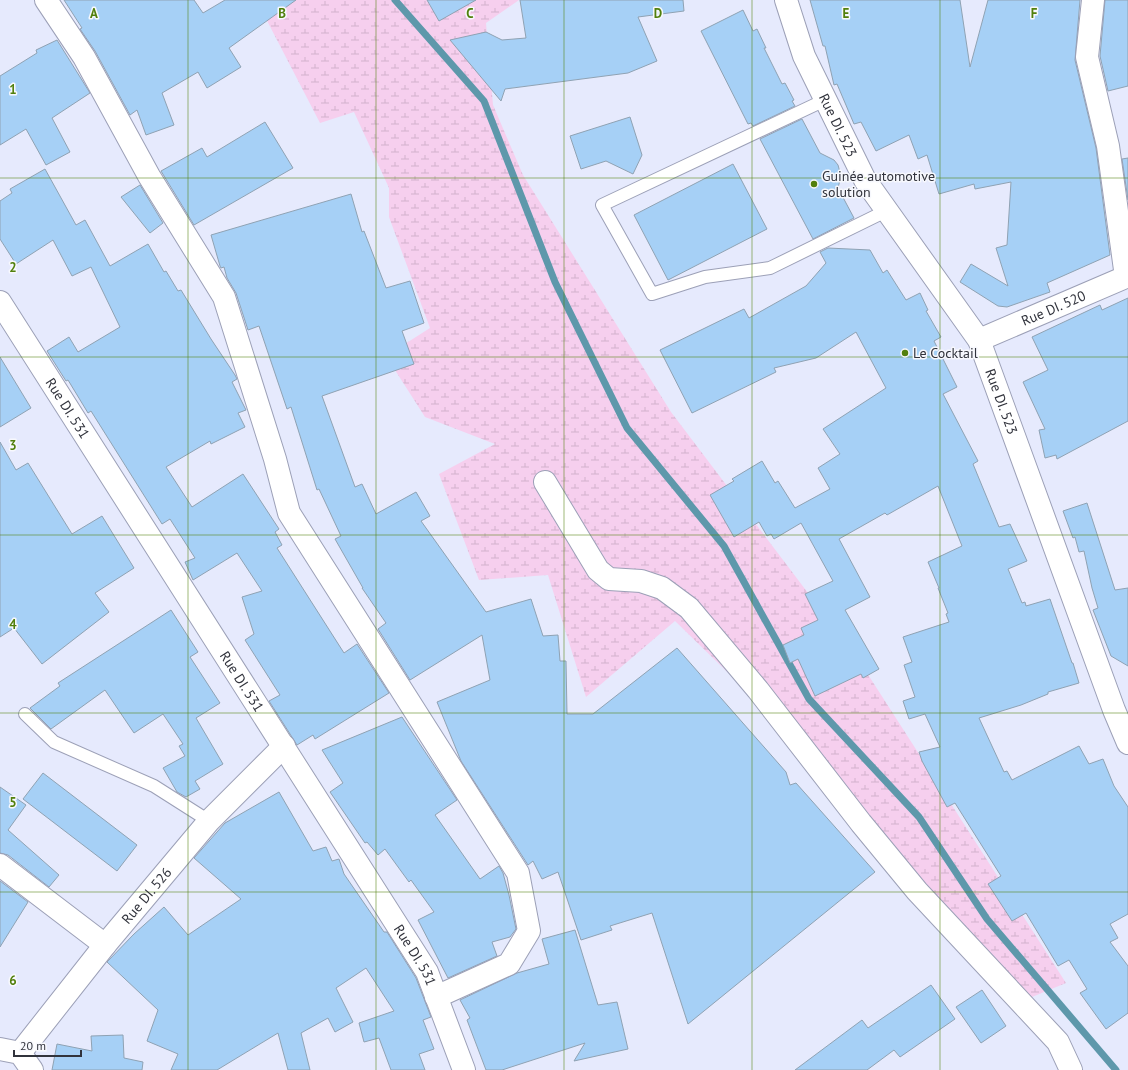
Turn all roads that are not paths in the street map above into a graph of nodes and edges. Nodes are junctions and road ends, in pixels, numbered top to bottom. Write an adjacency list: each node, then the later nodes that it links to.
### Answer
1 (46, 0): 17 (street)
2 (786, 0): 4 (street, Rue DI. 523)
3 (1093, 0): 6 (street)
4 (825, 100): 5 (street, Rue DI. 523); 5 (lane)
5 (886, 211): 8 (street, Rue DI. 523)
6 (1127, 277): 8 (street, Rue DI. 520)
7 (0, 302): 13 (street, Rue DI. 531)
8 (980, 340): 10 (street, Rue DI. 523)
9 (545, 482): 20 (street)
10 (1121, 707): 12 (street, Rue DI. 523)
11 (25, 714): 14 (lane)
12 (1128, 743)
13 (284, 746): 14 (street, Rue DI. 526); 17 (street, Rue DI. 531)
14 (209, 821): 16 (street, Rue DI. 526)
15 (0, 865): 16 (street)
16 (105, 945): 18 (street, Rue DI. 526)
17 (436, 997): 19 (street, Rue DI. 531)
18 (18, 1057)
19 (464, 1070)
20 (1071, 1070)

